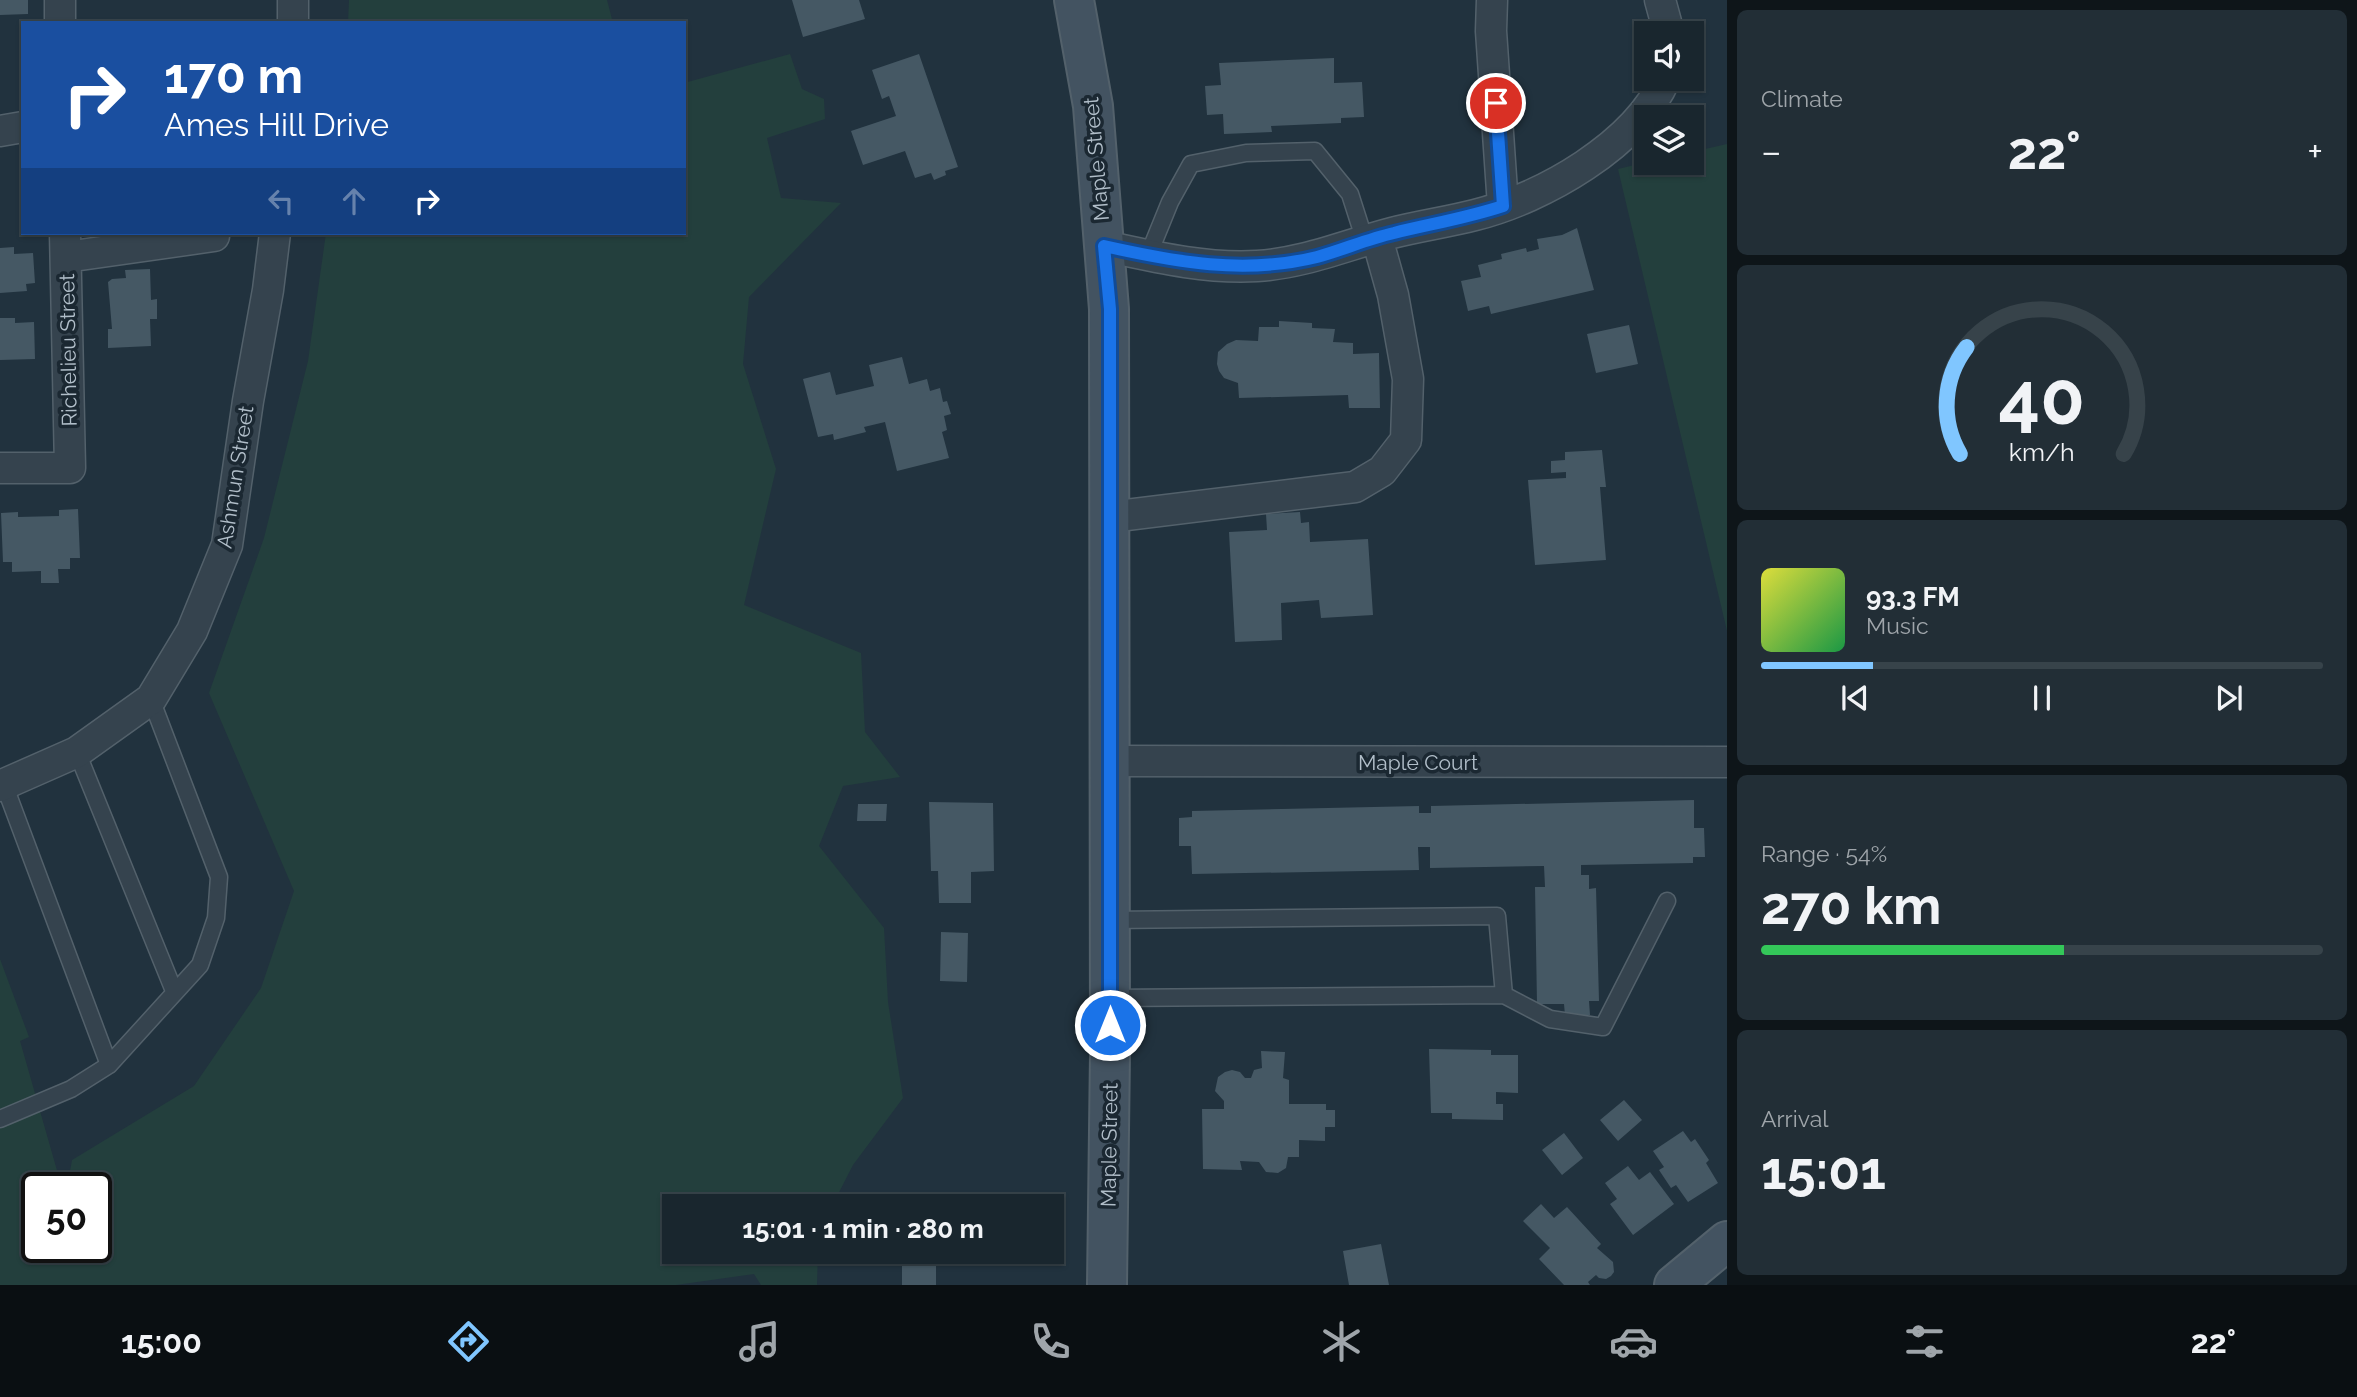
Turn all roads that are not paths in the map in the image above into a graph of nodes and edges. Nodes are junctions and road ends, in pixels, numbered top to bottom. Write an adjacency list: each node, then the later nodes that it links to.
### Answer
1 (60, 0): 6 (street)
2 (293, 0): 7 (street)
3 (1074, 0): 17 (main road, Maple Street)
4 (1492, 0): 12 (street)
5 (1660, 0): 8 (street)
6 (60, 21)
7 (293, 21)
8 (1666, 21)
9 (1658, 91): 12 (street)
10 (21, 127): 11 (street)
11 (0, 131)
12 (1503, 206): 15 (street)
13 (275, 235): 21 (street, Ashmun Street)
14 (214, 236): 16 (street)
15 (1371, 239): 18 (street); 18 (lane); 20 (street)
16 (66, 245): 19 (street, Richelieu Street)
17 (1104, 246): 18 (street); 20 (main road, Maple Street)
18 (1148, 256)
19 (0, 468)
20 (1110, 517): 23 (main road, Maple Street)
21 (151, 699): 22 (street, Ashmun Street); 28 (lane)
22 (77, 752): 25 (street, Ashmun Street); 28 (lane)
23 (1110, 761): 24 (street, Maple Court); 27 (main road, Maple Street)
24 (1727, 762)
25 (2, 785): 31 (lane)
26 (1667, 901): 29 (lane)
27 (1110, 920): 29 (lane); 30 (main road, Maple Street)
28 (174, 991): 31 (lane)
29 (1503, 995): 30 (lane)
30 (1110, 998): 34 (main road, Maple Street)
31 (109, 1065): 32 (lane)
32 (0, 1119)
33 (1727, 1241): 35 (main road)
34 (1107, 1285)
35 (1674, 1285)

